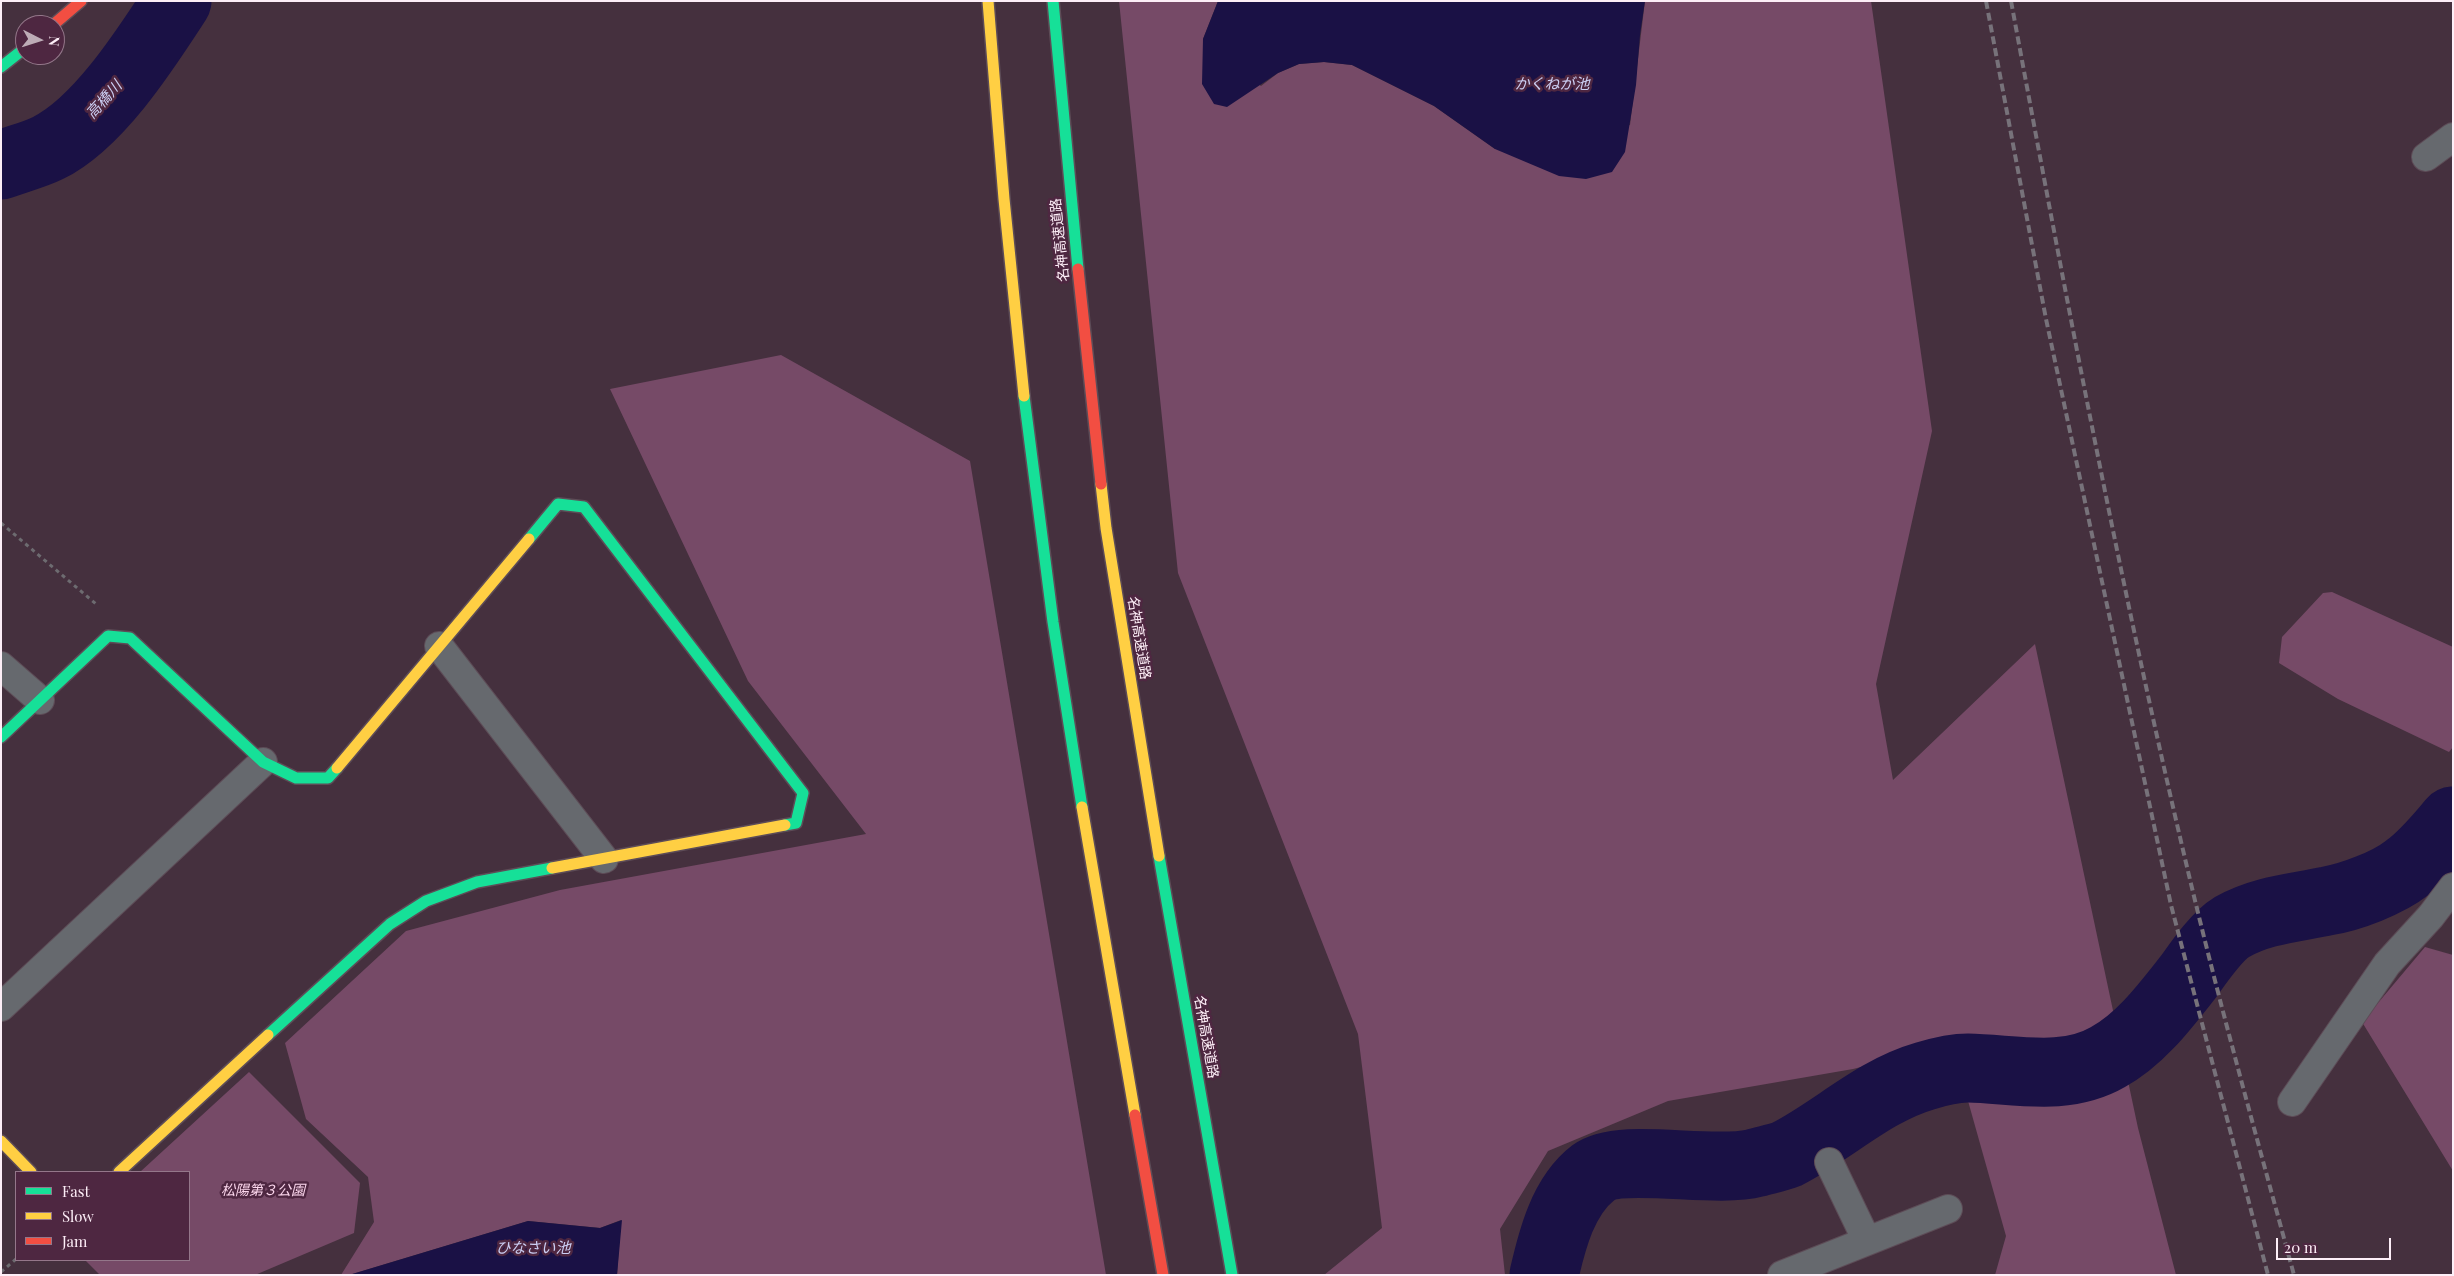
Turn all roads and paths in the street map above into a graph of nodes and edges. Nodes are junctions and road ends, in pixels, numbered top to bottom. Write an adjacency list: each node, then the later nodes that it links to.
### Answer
1 (81, 1): 4 (main road)
2 (988, 1): 28 (main road)
3 (1054, 1): 29 (main road, 名神高速道路)
4 (65, 15)
5 (15, 56): 6 (main road)
6 (1, 67)
7 (2453, 138): 8 (street)
8 (2426, 157)
9 (1, 523): 10 (path)
10 (108, 636): 13 (main road); 15 (main road)
11 (439, 646): 15 (main road); 16 (street); 16 (main road)
12 (1, 666): 13 (street)
13 (40, 700): 14 (main road)
14 (1, 737)
15 (264, 762): 18 (street)
16 (604, 859): 23 (main road)
17 (2453, 887): 19 (street)
18 (1, 1007)
19 (2292, 1102)
20 (1, 1141): 22 (main road)
21 (1829, 1162): 25 (street)
22 (30, 1171)
23 (120, 1171)
24 (1948, 1209): 25 (street)
25 (1867, 1241): 30 (street)
26 (15, 1259): 27 (path)
27 (1, 1272)
28 (1163, 1275)
29 (1232, 1275)
30 (1782, 1275)

